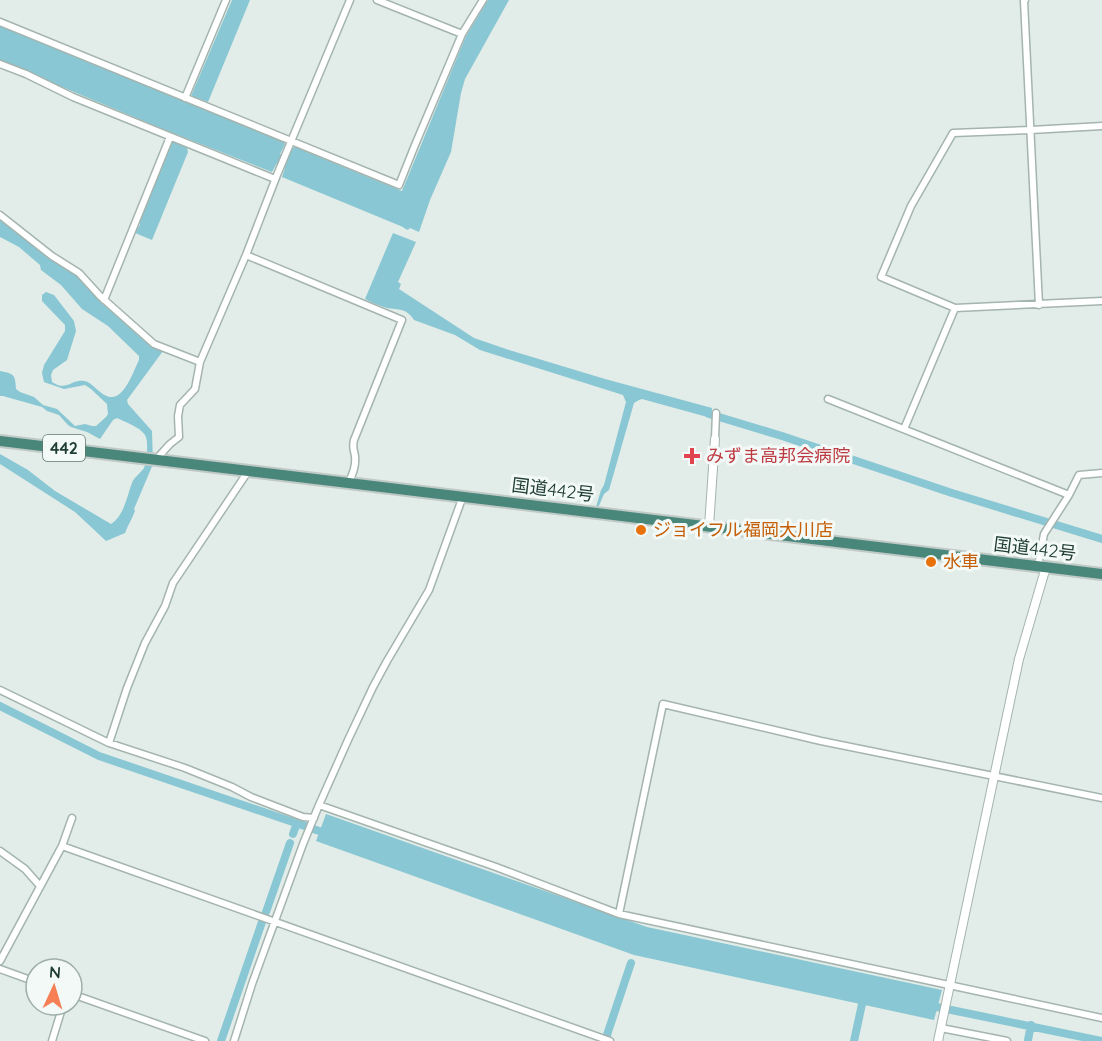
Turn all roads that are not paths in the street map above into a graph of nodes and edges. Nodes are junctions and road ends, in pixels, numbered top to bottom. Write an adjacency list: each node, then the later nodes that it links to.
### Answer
1 (226, 0): 9 (street)
2 (350, 0): 13 (street)
3 (377, 0): 7 (street)
4 (483, 0): 7 (street)
5 (1025, 0): 11 (street)
6 (0, 22): 9 (street)
7 (462, 34): 13 (street)
8 (0, 64): 12 (street)
9 (185, 98): 13 (street)
10 (1102, 126): 11 (street)
11 (1030, 130): 19 (street); 20 (street)
12 (170, 137): 14 (street); 17 (street)
13 (290, 143): 14 (street)
14 (276, 177): 16 (street)
15 (0, 215): 17 (street)
16 (246, 255): 21 (street); 30 (street)
17 (104, 300): 21 (street)
18 (1102, 301): 19 (street)
19 (1039, 304): 20 (street)
20 (955, 308): 24 (street)
21 (200, 362): 27 (street)
22 (828, 399): 24 (street)
23 (716, 413): 25 (street)
24 (904, 429): 31 (street)
25 (715, 439): 33 (street)
26 (0, 441): 27 (highway, 国道442号 / 442)
27 (157, 460): 28 (highway, 国道442号 / 442)
28 (249, 470): 30 (highway, 国道442号 / 442); 37 (street)
29 (1102, 473): 31 (street)
30 (349, 482): 32 (highway, 国道442号 / 442)
31 (1069, 495): 34 (street)
32 (464, 496): 33 (highway, 国道442号 / 442); 40 (street)
33 (709, 526): 34 (highway, 国道442号 / 442)
34 (1042, 566): 35 (highway, 国道442号 / 442); 38 (street)
35 (1102, 574)
36 (0, 690): 37 (street)
37 (109, 742): 42 (street)
38 (994, 775): 39 (street); 46 (street); 51 (street)
39 (1102, 798)
40 (320, 805): 42 (street); 46 (street)
41 (72, 818): 43 (street)
42 (314, 819): 47 (street)
43 (62, 846): 45 (street); 47 (street)
44 (0, 851): 45 (street)
45 (40, 886): 48 (street)
46 (619, 914): 51 (street)
47 (276, 921): 58 (street); 59 (street)
48 (0, 961)
49 (0, 969): 50 (street)
50 (24, 978)
51 (949, 989): 54 (street); 55 (street)
52 (84, 998): 57 (street)
53 (59, 1017): 56 (street)
54 (1102, 1018)
55 (942, 1024): 60 (street); 61 (street)
56 (52, 1041)
57 (205, 1041)
58 (234, 1041)
59 (610, 1041)
60 (939, 1041)
61 (1007, 1041)

